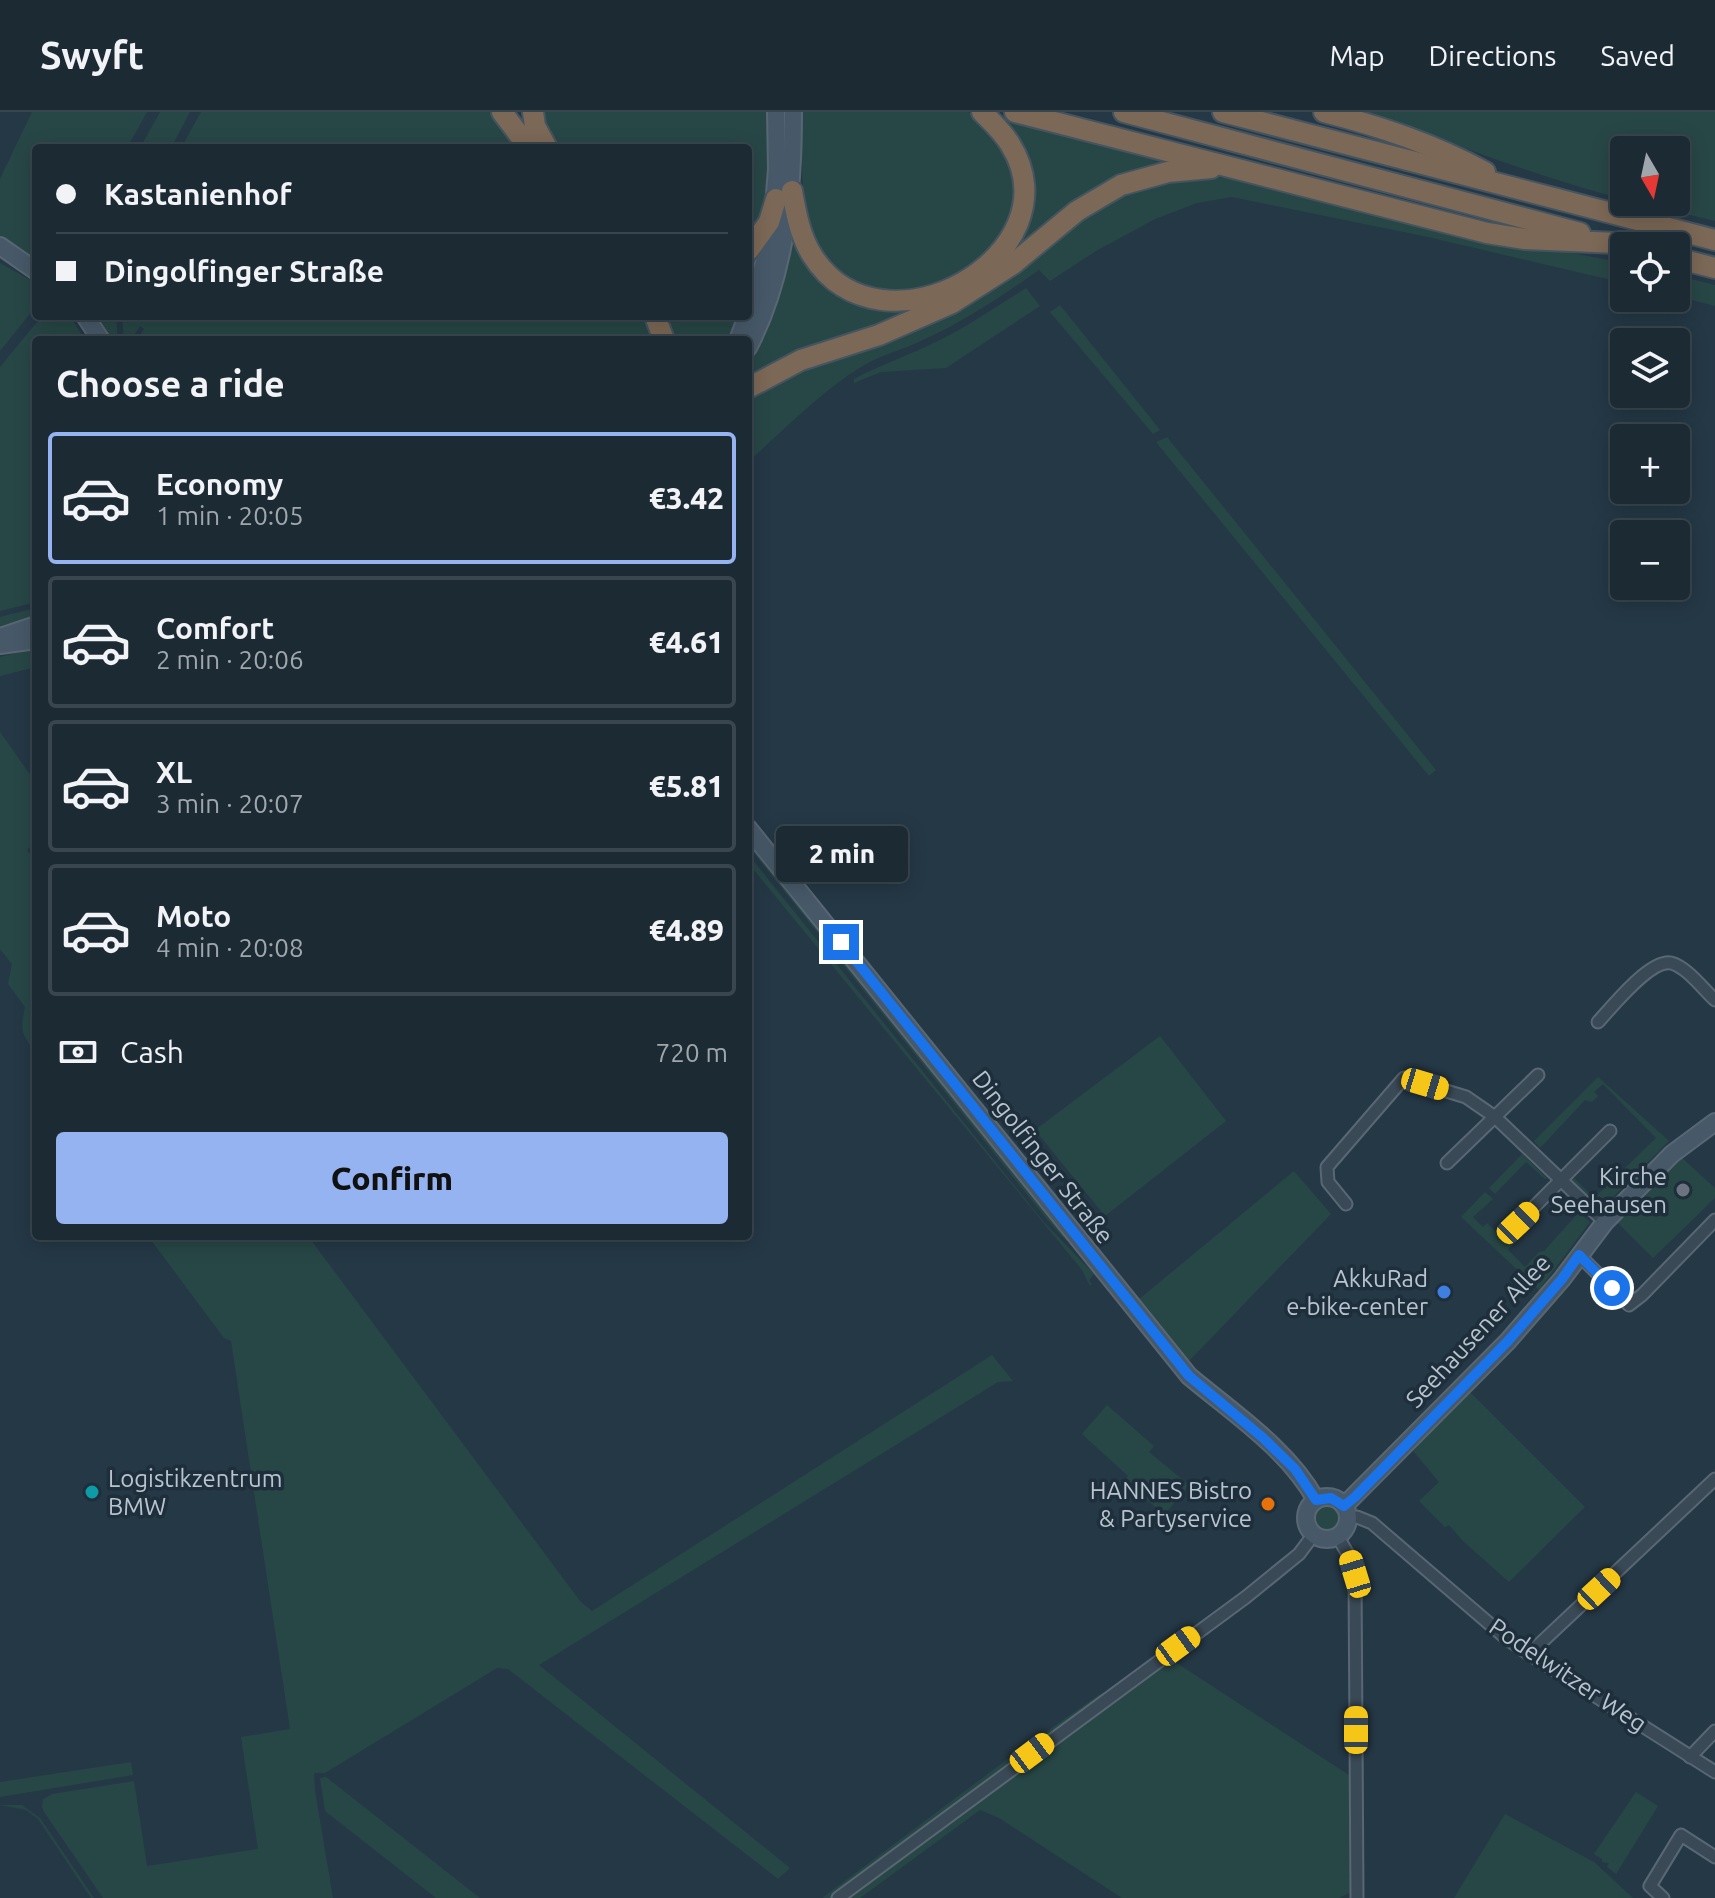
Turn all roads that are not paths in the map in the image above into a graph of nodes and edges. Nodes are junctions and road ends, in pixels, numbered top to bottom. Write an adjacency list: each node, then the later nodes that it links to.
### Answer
1 (502, 112): 10 (highway)
2 (533, 112): 11 (highway)
3 (776, 112): 14 (street)
4 (793, 112): 14 (street)
5 (982, 112): 14 (highway)
6 (1015, 112): 12 (highway)
7 (1124, 112): 15 (highway)
8 (1223, 112): 13 (highway)
9 (1324, 112): 13 (highway)
10 (526, 144)
11 (545, 144)
12 (1226, 167): 17 (highway); 25 (highway)
13 (1517, 188): 16 (highway)
14 (784, 195): 18 (highway); 23 (street); 24 (street)
15 (1610, 240)
16 (1715, 240)
17 (1610, 243)
18 (752, 245)
19 (0, 246): 21 (street)
20 (1690, 262): 22 (highway)
21 (32, 268)
22 (1715, 268)
23 (752, 302)
24 (752, 338)
25 (752, 386)
26 (32, 626): 27 (street)
27 (0, 637)
28 (32, 641): 29 (street)
29 (0, 645)
30 (752, 833): 45 (street, Dingolfinger Straße)
31 (1715, 1000): 32 (street)
32 (1598, 1022)
33 (1538, 1075): 34 (street)
34 (1495, 1117): 37 (street); 38 (street); 39 (street)
35 (1715, 1122): 41 (street, Seehausener Allee)
36 (1610, 1131): 38 (street)
37 (1447, 1163)
38 (1562, 1179): 41 (street); 42 (street)
39 (1346, 1204)
40 (1715, 1220): 43 (street)
41 (1605, 1222): 43 (street, Seehausener Allee)
42 (1518, 1223)
43 (1579, 1255): 46 (street, Seehausener Allee)
44 (1715, 1479): 49 (street)
45 (1316, 1500): 46 (street); 47 (street)
46 (1346, 1512): 48 (street); 49 (street, Podelwitzer Weg)
47 (1314, 1534): 48 (street); 54 (street)
48 (1338, 1537): 55 (street)
49 (1529, 1654): 51 (street, Podelwitzer Weg)
50 (1715, 1731): 51 (street)
51 (1690, 1757): 52 (street, Podelwitzer Weg)
52 (1715, 1772)
53 (1715, 1857): 56 (street)
54 (838, 1898)
55 (1357, 1898)
56 (1663, 1898)

